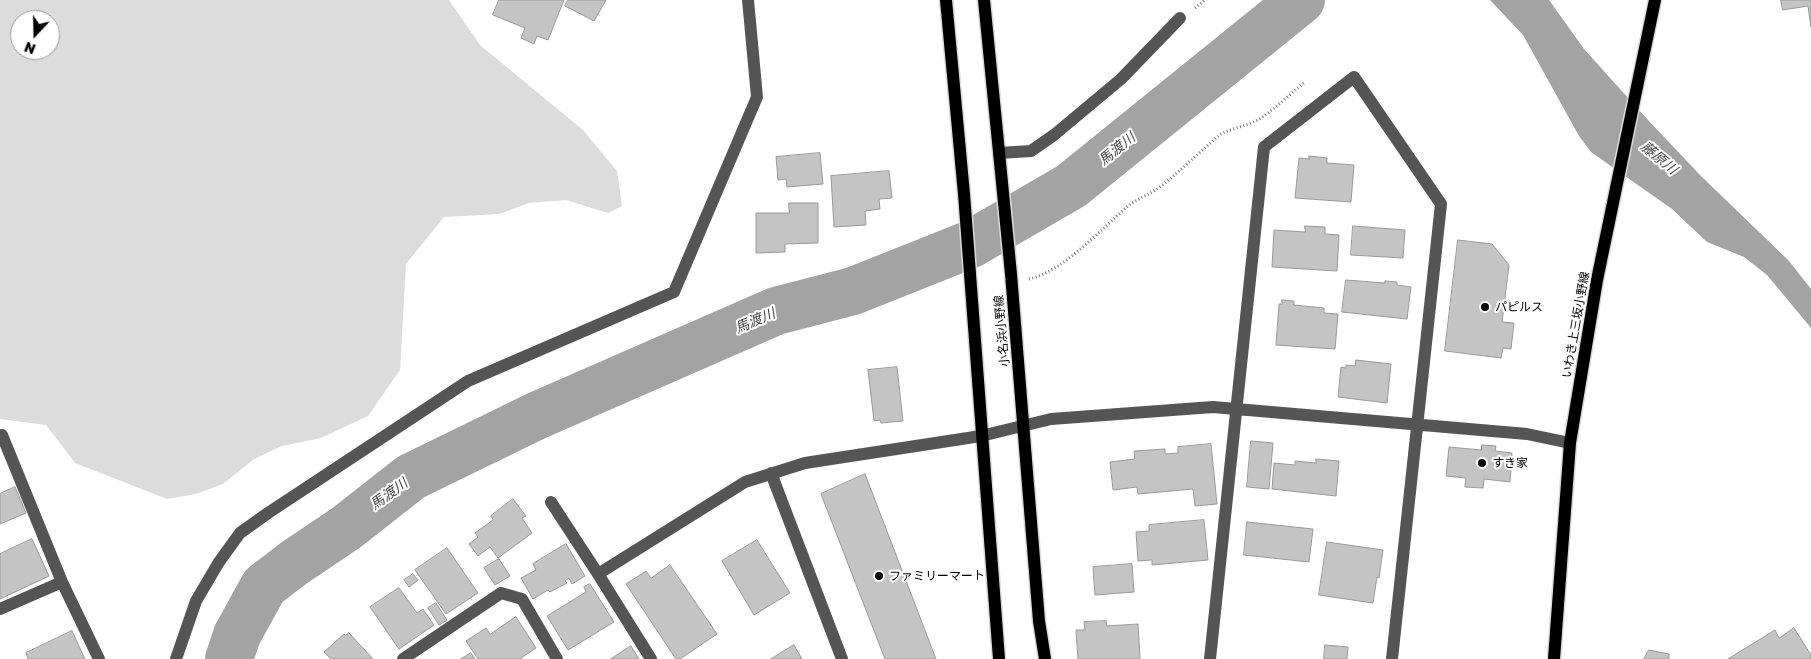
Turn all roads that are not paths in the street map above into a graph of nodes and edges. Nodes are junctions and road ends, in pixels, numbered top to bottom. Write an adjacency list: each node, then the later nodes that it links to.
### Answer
1 (748, 0): 19 (street)
2 (946, 0): 11 (main road)
3 (984, 0): 6 (main road, 小名浜小野線)
4 (1656, 0): 12 (main road, いわき上三坂小野線)
5 (1180, 18): 6 (street)
6 (999, 153): 8 (main road, 小名浜小野線)
7 (1237, 410): 8 (street); 9 (street); 9 (street); 26 (street)
8 (1024, 425): 11 (street); 25 (main road, 小名浜小野線)
9 (1416, 425): 12 (street); 27 (street)
10 (0, 436): 16 (street)
11 (981, 436): 13 (street); 24 (main road)
12 (1570, 443): 28 (main road, いわき上三坂小野線)
13 (771, 473): 15 (street); 23 (street)
14 (551, 502): 15 (street)
15 (598, 574): 22 (street)
16 (62, 582): 17 (street); 18 (street)
17 (0, 609)
18 (99, 659)
19 (176, 659)
20 (403, 659): 21 (street)
21 (557, 659)
22 (651, 659)
23 (842, 659)
24 (999, 659)
25 (1045, 659)
26 (1210, 659)
27 (1392, 659)
28 (1554, 659)

